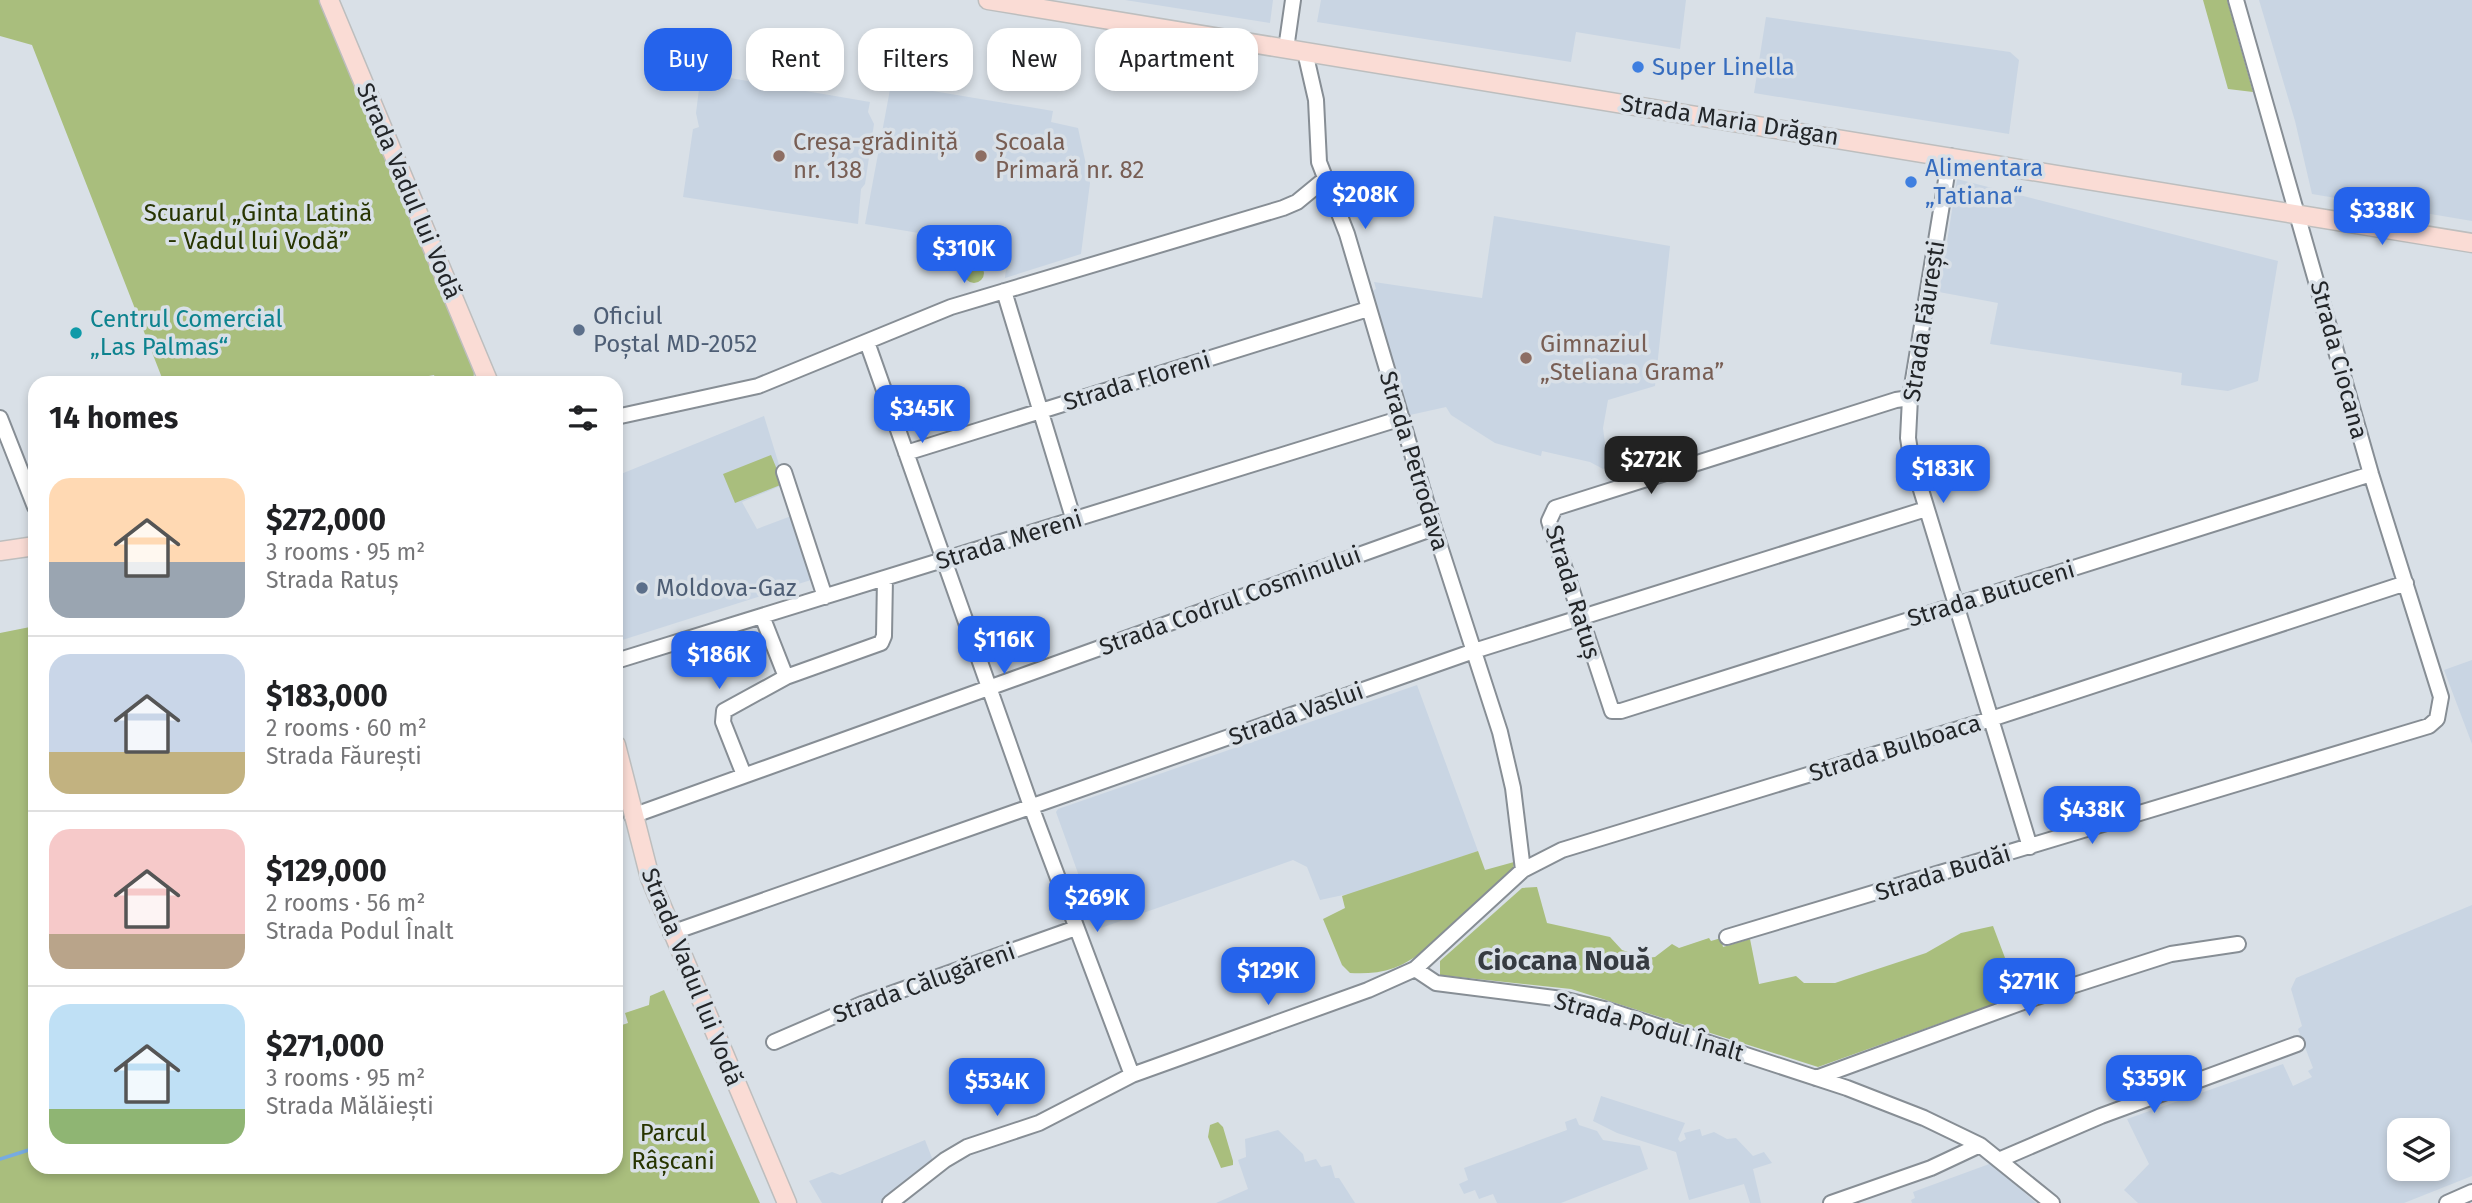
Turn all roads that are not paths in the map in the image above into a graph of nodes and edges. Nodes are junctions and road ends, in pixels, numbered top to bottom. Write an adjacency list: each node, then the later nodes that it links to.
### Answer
1 (329, 0): 14 (main road, Strada Vadul lui Vodă)
2 (988, 0): 5 (main road, Strada Maria Drăgan)
3 (1293, 0): 5 (street)
4 (2236, 0): 9 (street, Strada Ciocana)
5 (1286, 48): 6 (main road, Strada Maria Drăgan)
6 (1305, 52): 7 (main road, Strada Maria Drăgan); 8 (street, Strada Petrodava)
7 (1950, 156): 9 (main road, Strada Maria Drăgan); 15 (street, Strada Făurești)
8 (1325, 180): 11 (street); 12 (street, Strada Petrodava)
9 (2299, 213): 10 (main road, Strada Maria Drăgan); 22 (street, Strada Ciocana)
10 (2472, 243)
11 (1004, 291): 13 (street); 16 (street)
12 (1368, 309): 16 (street, Strada Floreni); 19 (street, Strada Petrodava)
13 (867, 342): 17 (street); 20 (street)
14 (486, 376)
15 (1910, 398): 24 (street, Strada Făurești); 34 (street, Strada Ratuș)
16 (1043, 410): 20 (street, Strada Floreni); 25 (street)
17 (623, 415)
18 (0, 418): 23 (street)
19 (1402, 418): 25 (street, Strada Mereni); 26 (street, Strada Petrodava)
20 (906, 453): 29 (street)
21 (784, 472): 32 (street)
22 (2371, 474): 31 (street, Strada Ciocana); 33 (street, Strada Butuceni)
23 (28, 489)
24 (1926, 509): 33 (street, Strada Făurești); 34 (street, Strada Vaslui)
25 (1074, 521): 29 (street, Strada Mereni)
26 (1434, 528): 36 (street, Strada Petrodava); 39 (street, Strada Codrul Cosminului)
27 (28, 547): 28 (main road)
28 (0, 551)
29 (943, 560): 30 (street, Strada Mereni); 39 (street)
30 (885, 578): 32 (street, Strada Mereni); 38 (street)
31 (2406, 583): 41 (street, Strada Bulboaca); 42 (street, Strada Ciocana)
32 (825, 597): 35 (street, Strada Mereni)
33 (1956, 606): 40 (street, Strada Butuceni); 41 (street, Strada Făurești)
34 (1581, 615): 36 (street, Strada Vaslui); 40 (street, Strada Ratuș)
35 (762, 616): 37 (street, Strada Mereni); 38 (street)
36 (1474, 651): 45 (street, Strada Vaslui); 48 (street, Strada Petrodava)
37 (623, 660)
38 (786, 677): 43 (street)
39 (989, 687): 43 (street, Strada Codrul Cosminului); 45 (street)
40 (1612, 711)
41 (1991, 719): 47 (street, Strada Făurești); 48 (street, Strada Bulboaca)
42 (2437, 719): 47 (street, Strada Budăi)
43 (744, 775): 46 (street, Strada Codrul Cosminului)
44 (623, 776): 46 (main road, Strada Vadul lui Vodă)
45 (1032, 809): 49 (street); 50 (street, Strada Vaslui)
46 (632, 816): 50 (main road, Strada Vadul lui Vodă)
47 (2030, 847): 51 (street, Strada Budăi)
48 (1523, 870): 53 (street, Strada Bulboaca)
49 (1076, 928): 54 (street, Strada Călugăreni); 56 (street)
50 (671, 933): 61 (main road, Strada Vadul lui Vodă)
51 (1727, 937)
52 (2238, 944): 57 (street)
53 (1415, 969): 56 (street); 57 (street, Strada Podul Înalt)
54 (774, 1042)
55 (2297, 1044): 59 (street)
56 (1132, 1075): 62 (street)
57 (1816, 1078): 58 (street, Strada Podul Înalt)
58 (1980, 1145): 59 (street, Strada Podul Înalt); 63 (street)
59 (2001, 1159): 64 (street, Strada Podul Înalt)
60 (2472, 1192): 65 (street)
61 (787, 1203)
62 (890, 1203)
63 (1831, 1203)
64 (2052, 1203)
65 (2446, 1203)

